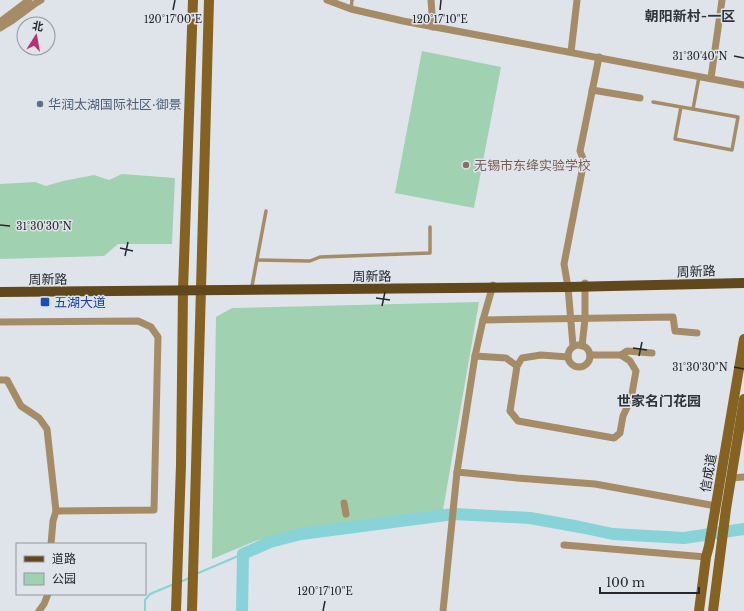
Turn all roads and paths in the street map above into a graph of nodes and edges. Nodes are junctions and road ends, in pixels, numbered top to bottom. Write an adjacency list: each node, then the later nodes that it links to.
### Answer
1 (29, 0): 11 (street)
2 (41, 0): 13 (street)
3 (193, 0): 34 (main road)
4 (209, 0): 35 (main road)
5 (326, 0): 10 (street)
6 (352, 0): 10 (lane)
7 (431, 0): 12 (street)
8 (577, 0): 14 (street)
9 (722, 0): 17 (street)
10 (351, 9): 12 (street)
11 (0, 22)
12 (433, 27): 14 (street)
13 (0, 28)
14 (571, 52): 15 (street)
15 (599, 57): 16 (street); 19 (street)
16 (699, 76): 17 (street); 23 (lane)
17 (711, 78): 18 (street)
18 (744, 84)
19 (592, 90): 20 (street); 29 (street)
20 (640, 98)
21 (653, 102): 22 (lane)
22 (681, 107): 23 (lane); 23 (lane)
23 (693, 109)
24 (266, 211): 26 (lane)
25 (430, 228): 26 (lane)
26 (257, 260): 31 (lane)
27 (744, 279): 30 (main road, 周新路)
28 (744, 283): 30 (main road, 周新路)
29 (568, 285): 30 (main road, 周新路); 32 (main road, 周新路); 37 (street)
30 (585, 285): 38 (street)
31 (252, 286): 32 (main road, 周新路); 35 (main road, 周新路)
32 (493, 286): 35 (main road, 周新路); 39 (street)
33 (0, 288): 34 (main road, 周新路)
34 (184, 288): 35 (main road, 周新路); 36 (main road, 周新路); 66 (main road)
35 (201, 288): 67 (main road)
36 (0, 292)
37 (570, 319): 38 (street); 39 (street); 43 (street)
38 (585, 319): 41 (street); 44 (street)
39 (483, 320): 48 (street)
40 (0, 322): 59 (street)
41 (697, 333)
42 (744, 339): 51 (main road, 信成道)
43 (573, 346): 44 (street); 49 (street)
44 (582, 346): 46 (street)
45 (652, 353): 47 (street)
46 (590, 355): 47 (street); 49 (street)
47 (621, 355): 50 (street)
48 (475, 356): 50 (street); 54 (street)
49 (568, 357): 50 (street)
50 (517, 366)
51 (742, 367): 58 (main road, 信成道)
52 (0, 380): 59 (street)
53 (744, 399): 56 (main road, 信成道)
54 (457, 472): 58 (street); 68 (street)
55 (744, 477): 56 (street)
56 (731, 478): 70 (main road, 信成道)
57 (344, 503): 60 (street)
58 (716, 506): 63 (main road, 信成道)
59 (56, 511): 61 (street)
60 (346, 514)
61 (51, 543)
62 (564, 545): 63 (street)
63 (706, 557): 69 (main road, 信成道)
64 (48, 595): 65 (street)
65 (39, 611)
66 (176, 611)
67 (192, 611)
68 (444, 611)
69 (699, 611)
70 (713, 611)

